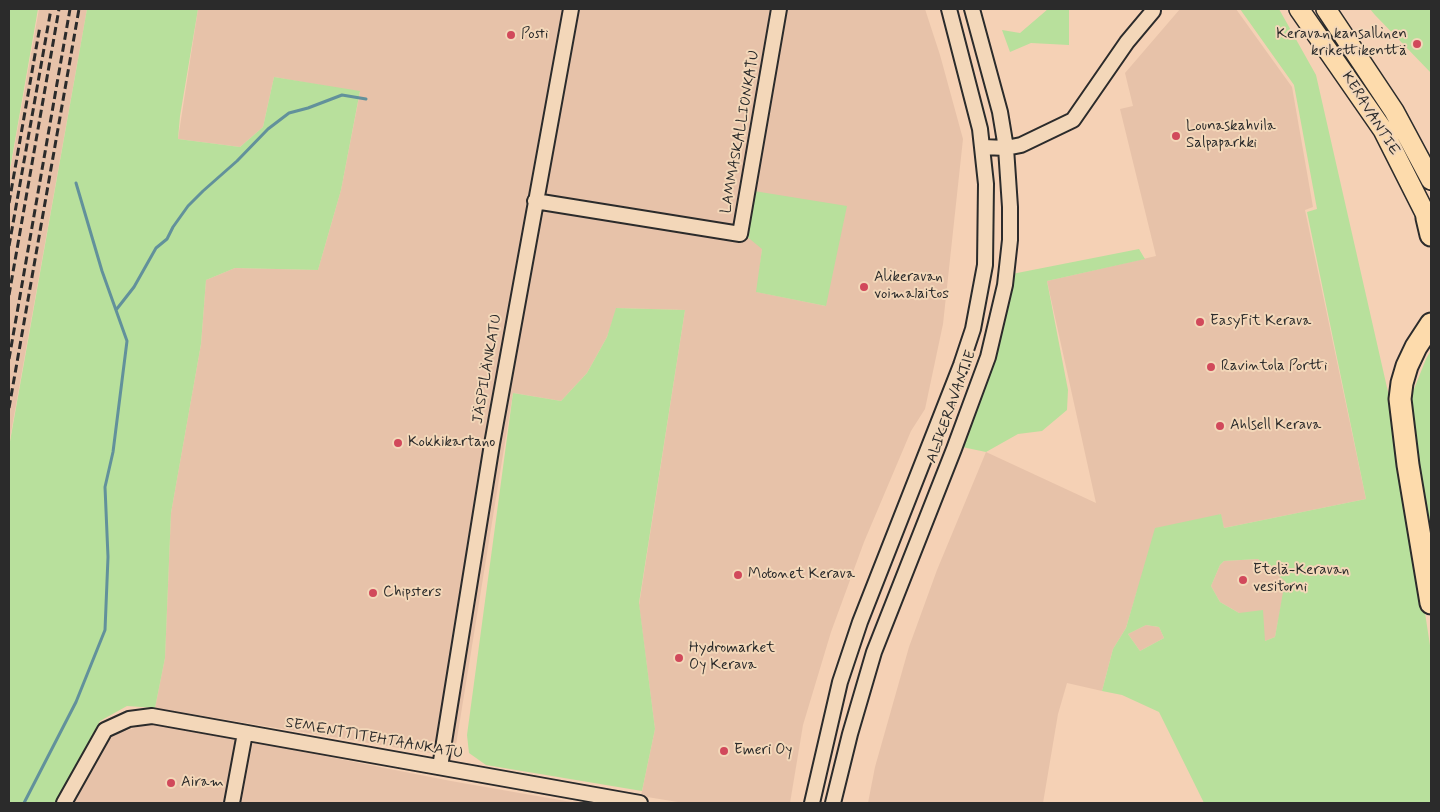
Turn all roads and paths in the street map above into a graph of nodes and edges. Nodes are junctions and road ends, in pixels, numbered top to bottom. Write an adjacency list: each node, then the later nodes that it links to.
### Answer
1 (571, 9): 11 (street, JÄSPILÄNKATU)
2 (779, 9): 11 (street, LAMMASKALLIONKATU)
3 (949, 9): 8 (street, ALIKERAVANTIE)
4 (972, 9): 9 (street, ALIKERAVANTIE)
5 (1299, 9): 12 (main road, KERAVANTIE)
6 (1326, 9): 10 (main road, KERAVANTIE)
7 (1153, 12): 9 (street)
8 (983, 147): 9 (street); 22 (street, ALIKERAVANTIE)
9 (1006, 148): 23 (street, ALIKERAVANTIE)
10 (1431, 180)
11 (535, 201): 18 (street, JÄSPILÄNKATU)
12 (1430, 226)
13 (1431, 324): 15 (highway)
14 (1431, 338): 15 (highway)
15 (1404, 434): 16 (highway)
16 (1431, 603)
17 (245, 733): 18 (street, SEMENTTITEHTAANKATU); 19 (street, SEMENTTITEHTAANKATU); 20 (street)
18 (440, 767): 21 (street, SEMENTTITEHTAANKATU)
19 (64, 803)
20 (232, 803)
21 (640, 803)
22 (812, 803)
23 (833, 803)

